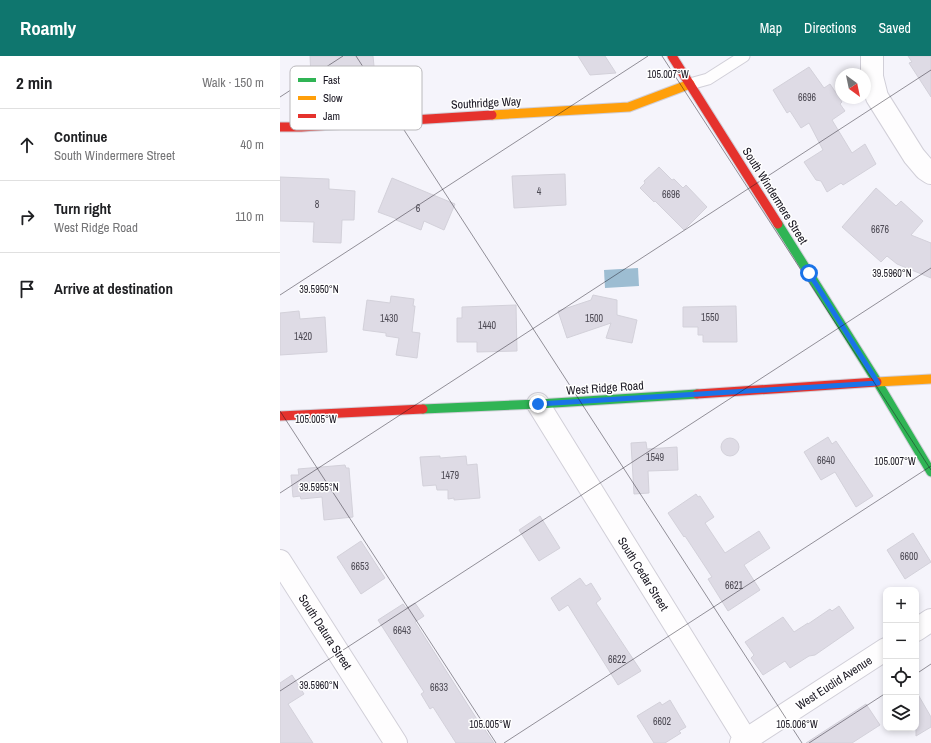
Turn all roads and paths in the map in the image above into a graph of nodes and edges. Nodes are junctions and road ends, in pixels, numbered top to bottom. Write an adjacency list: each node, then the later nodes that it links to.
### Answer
1 (672, 56): 4 (street, South Windermere Street)
2 (744, 56): 4 (lane)
3 (872, 56): 6 (street)
4 (690, 84): 5 (street, Southridge Way); 8 (street, South Windermere Street)
5 (422, 120)
6 (931, 173)
7 (931, 379): 8 (street, West Ridge Road)
8 (878, 383): 9 (street, West Ridge Road); 11 (street, South Windermere Street)
9 (538, 404): 10 (street, West Ridge Road); 16 (street, South Cedar Street)
10 (280, 416)
11 (931, 472)
12 (280, 561): 17 (street, South Datura Street)
13 (931, 620): 14 (street)
14 (919, 628)
15 (883, 651): 16 (street, West Euclid Avenue)
16 (745, 742)
17 (396, 743)

